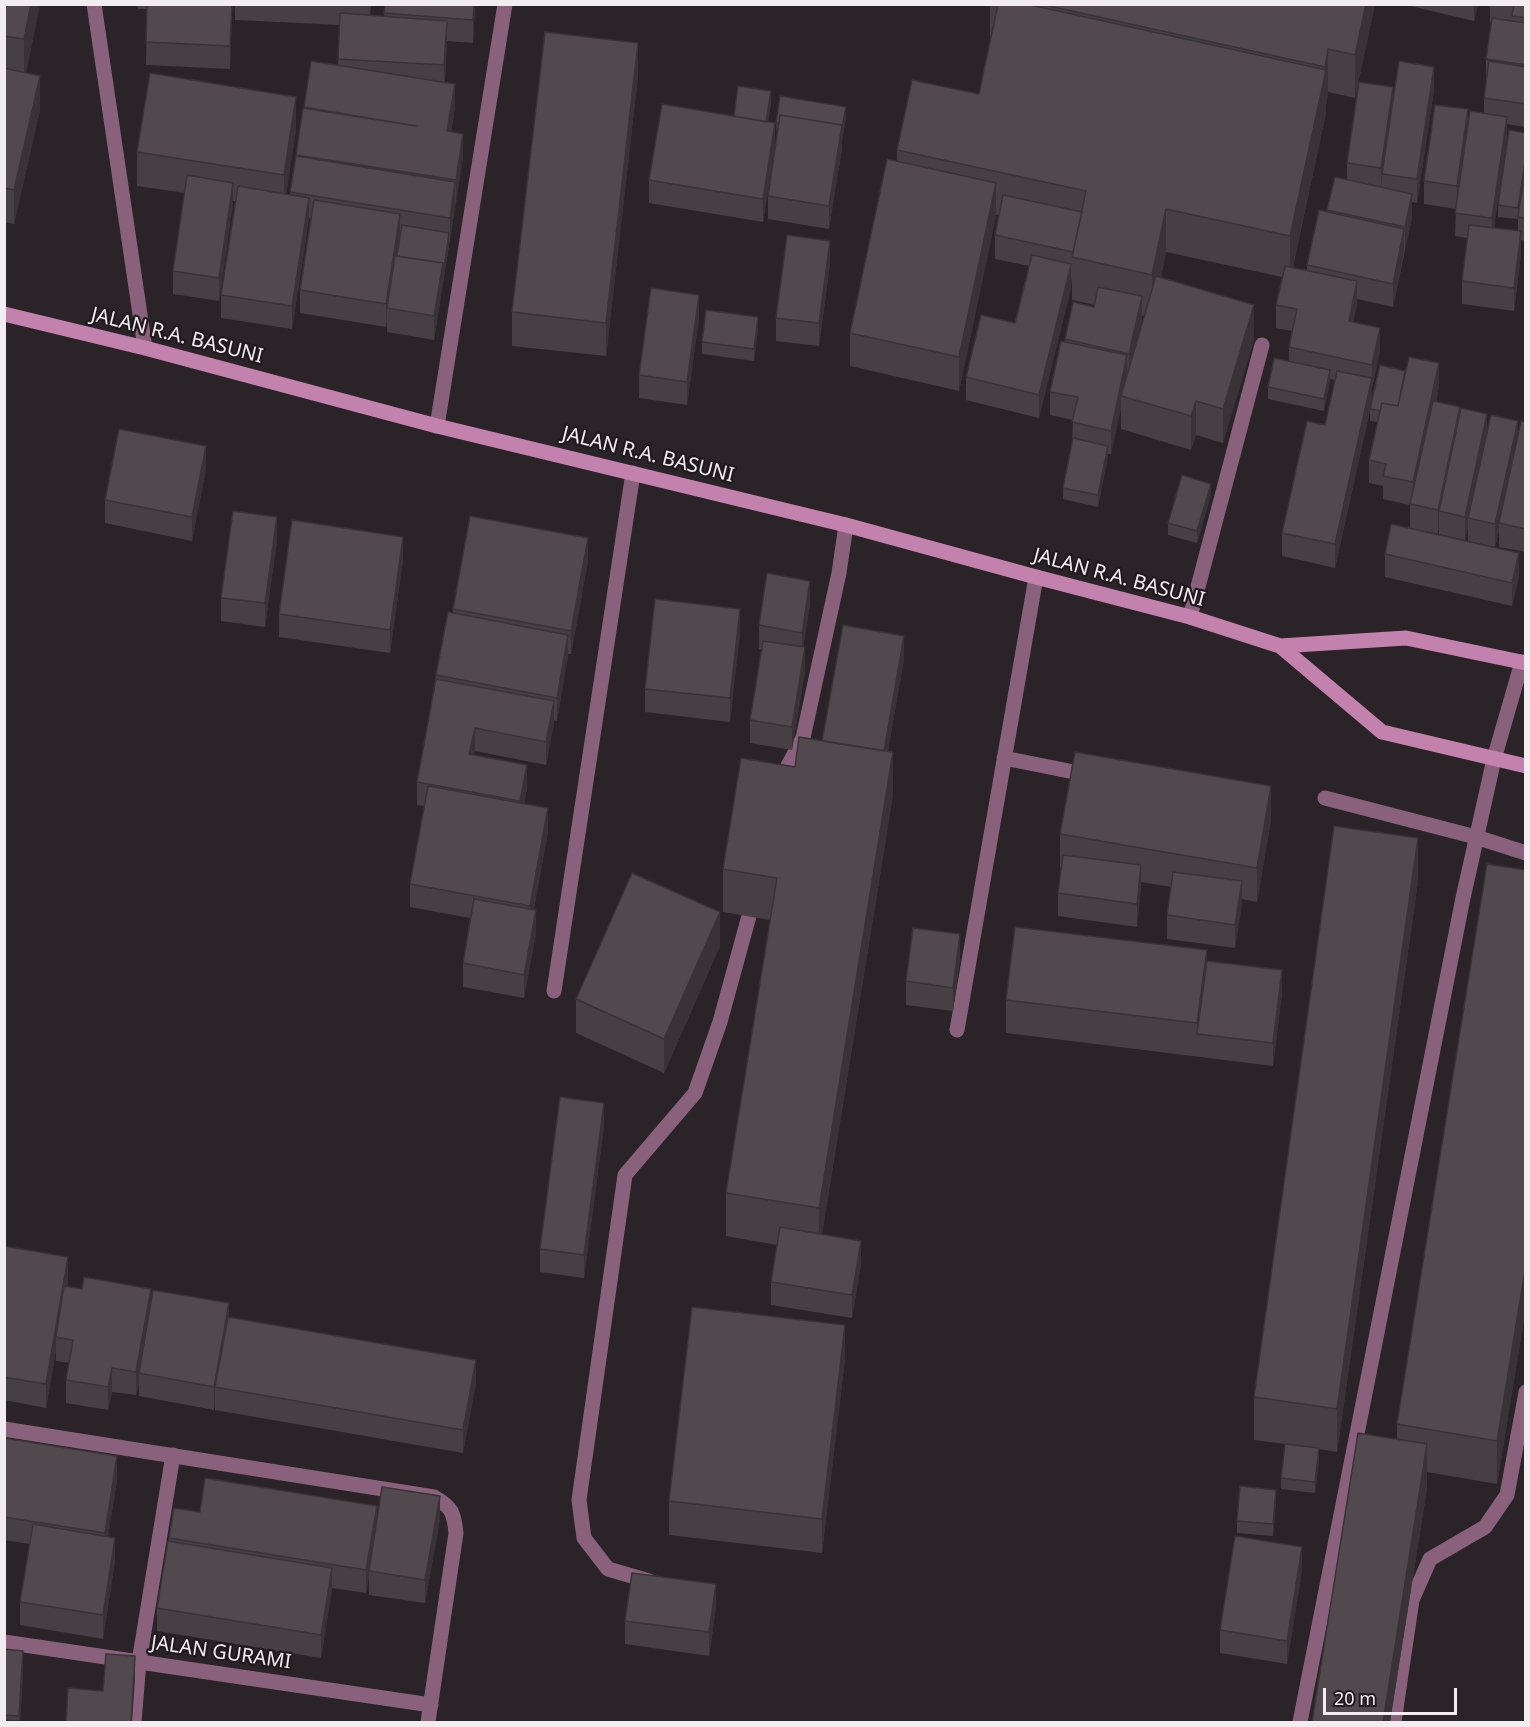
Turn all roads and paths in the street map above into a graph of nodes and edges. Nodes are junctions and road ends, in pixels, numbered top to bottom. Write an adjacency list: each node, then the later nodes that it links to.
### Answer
1 (94, 4): 5 (street)
2 (505, 4): 6 (street)
3 (4, 314): 5 (main road, JALAN R.A. BASUNI)
4 (1262, 345): 10 (street)
5 (145, 348): 6 (main road, JALAN R.A. BASUNI)
6 (437, 426): 7 (main road, JALAN R.A. BASUNI)
7 (633, 473): 8 (main road, JALAN R.A. BASUNI); 22 (street)
8 (846, 525): 9 (main road, JALAN R.A. BASUNI); 17 (street)
9 (1036, 578): 10 (main road, JALAN R.A. BASUNI); 13 (street)
10 (1190, 617): 11 (main road, JALAN R.A. BASUNI)
11 (1280, 646): 12 (main road, JALAN R.A. BASUNI); 14 (main road, JALAN R.A. BASUNI)
12 (1524, 662): 14 (street)
13 (1004, 758): 16 (street); 23 (street)
14 (1494, 759): 15 (main road, JALAN R.A. BASUNI); 19 (street)
15 (1526, 766)
16 (1106, 778)
17 (772, 796)
18 (1325, 798): 19 (street)
19 (1476, 837): 20 (street); 33 (street)
20 (1526, 853)
21 (750, 916): 27 (street)
22 (554, 992)
23 (957, 1030)
24 (1526, 1392): 34 (street)
25 (4, 1429): 26 (street)
26 (173, 1455): 29 (street); 30 (street)
27 (660, 1585)
28 (4, 1642): 29 (street, JALAN GURAMI)
29 (139, 1662): 30 (street, JALAN GURAMI); 31 (street)
30 (431, 1706): 32 (street)
31 (134, 1722)
32 (428, 1722)
33 (1300, 1722)
34 (1394, 1722)

